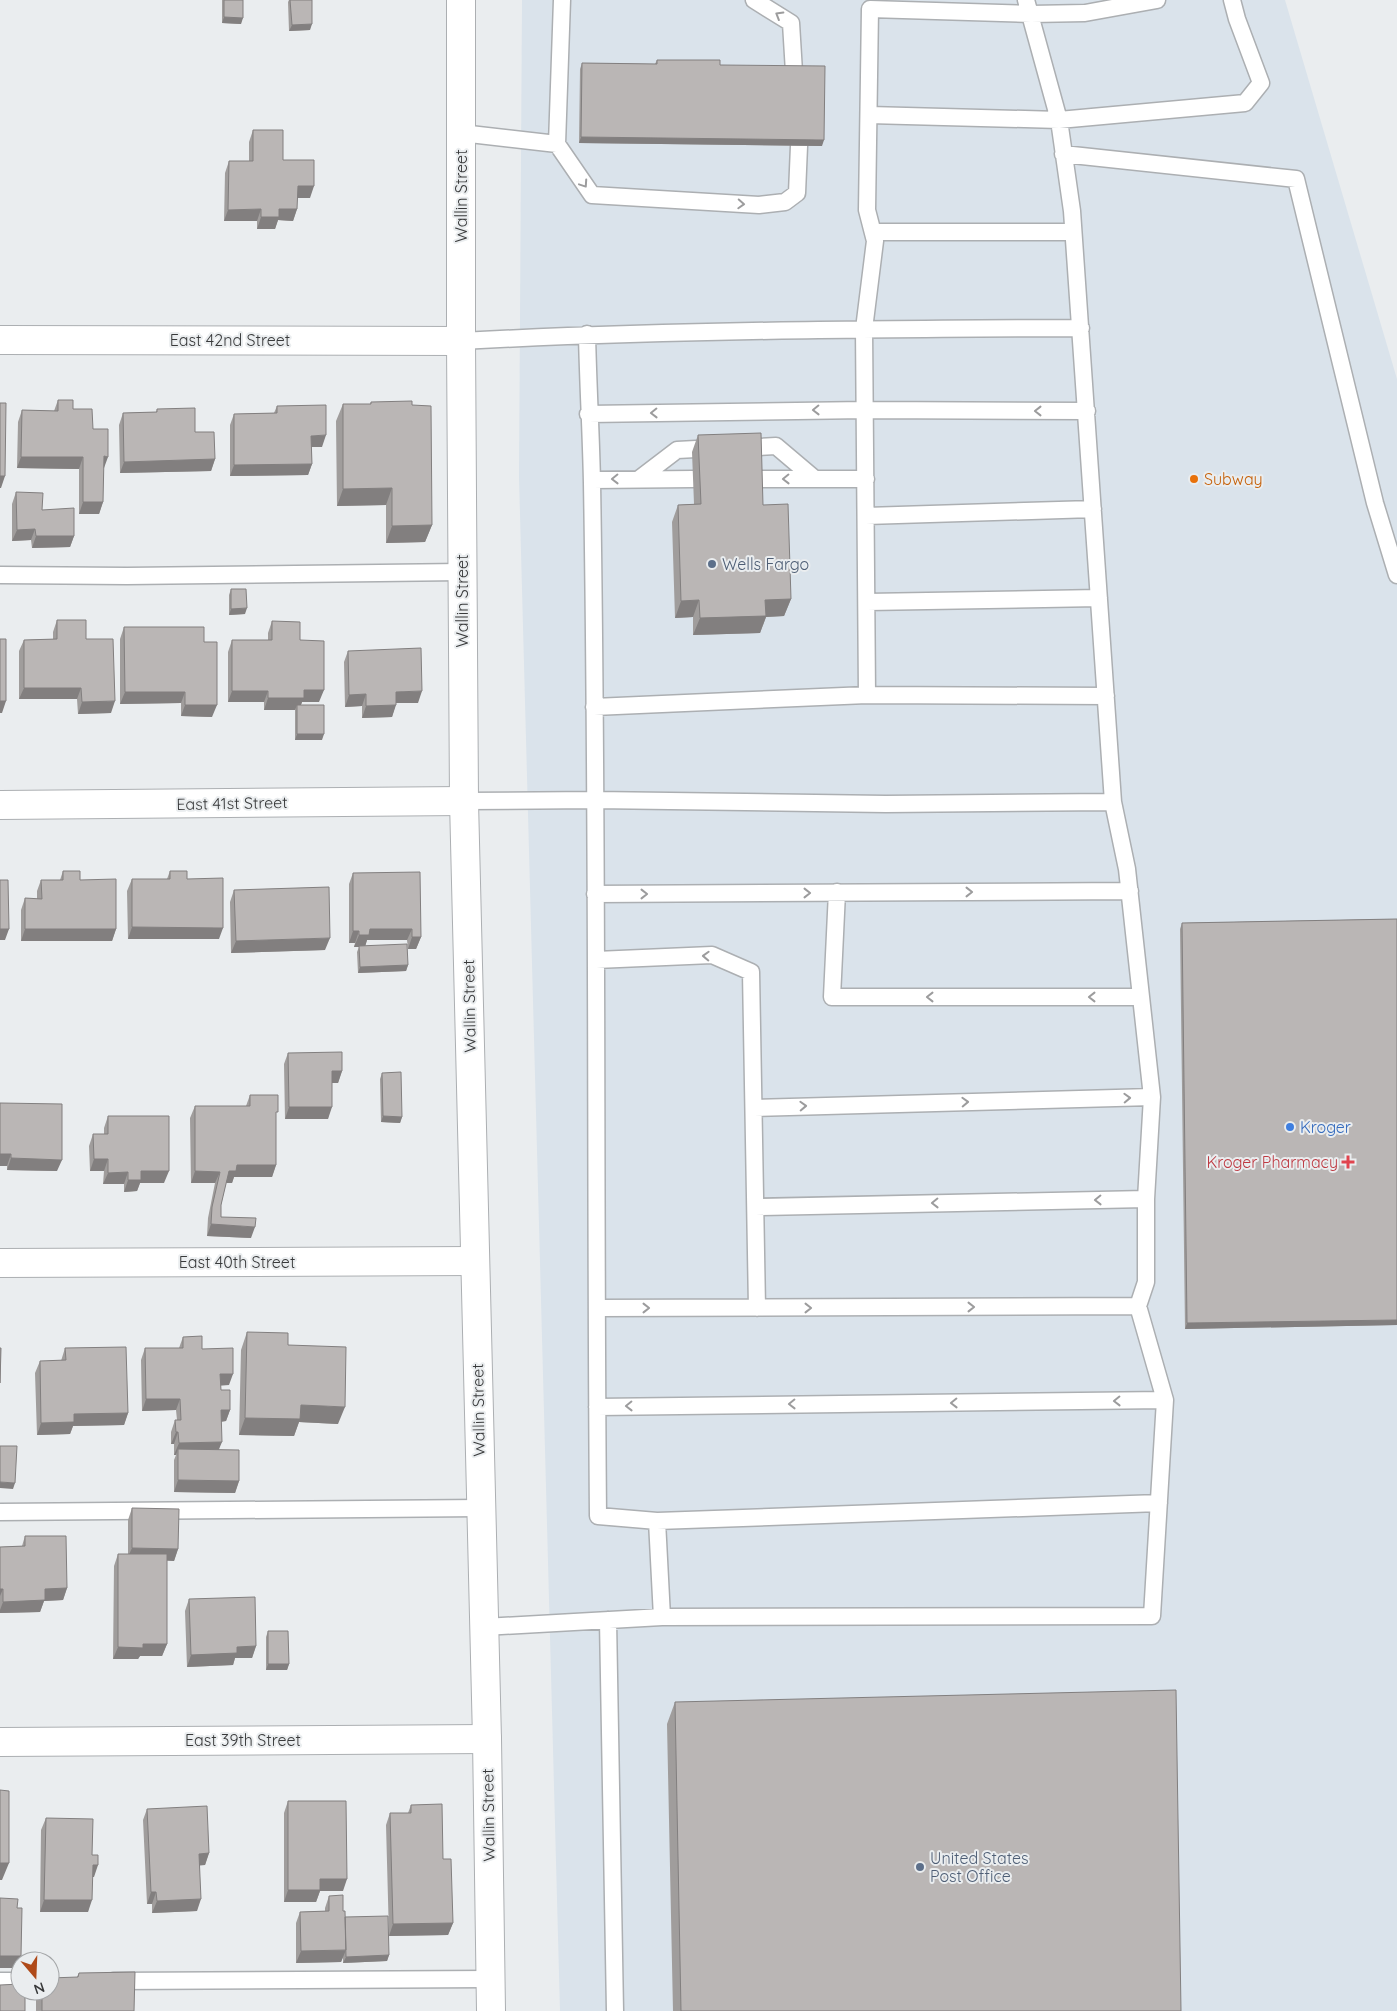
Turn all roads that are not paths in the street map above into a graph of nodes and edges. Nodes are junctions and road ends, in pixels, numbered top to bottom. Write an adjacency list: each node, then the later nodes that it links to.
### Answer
1 (461, 0): 11 (main road, Wallin Street)
2 (562, 0): 12 (lane)
3 (754, 0): 8 (lane, one-way to 3)
4 (1157, 0): 7 (lane)
5 (1232, 0): 10 (lane)
6 (870, 5): 7 (lane); 9 (lane)
7 (1028, 7): 10 (lane)
8 (794, 72)
9 (869, 115): 10 (lane); 15 (lane)
10 (1059, 120): 14 (lane)
11 (461, 133): 12 (lane); 21 (main road, Wallin Street)
12 (557, 144): 13 (lane, one-way to 13)
13 (799, 146)
14 (1063, 154): 16 (lane); 35 (lane)
15 (873, 232): 16 (lane); 18 (lane)
16 (1073, 232): 17 (lane)
17 (1081, 328): 18 (lane); 23 (lane)
18 (864, 330): 19 (lane); 22 (lane)
19 (587, 334): 21 (lane); 24 (lane)
20 (0, 340): 21 (main road, East 42nd Street)
21 (460, 341): 33 (main road, Wallin Street)
22 (865, 410): 23 (lane, one-way to 22); 24 (lane, one-way to 24); 29 (lane)
23 (1087, 411): 31 (lane)
24 (588, 414): 30 (lane)
25 (639, 479): 26 (lane); 28 (lane); 30 (lane, one-way to 30)
26 (693, 479)
27 (756, 479): 28 (lane, one-way to 27)
28 (815, 479): 29 (lane)
29 (866, 479): 32 (lane)
30 (592, 480): 40 (lane)
31 (1093, 509): 32 (lane); 36 (lane)
32 (866, 516): 37 (lane)
33 (462, 572): 34 (lane); 42 (main road, Wallin Street)
34 (0, 575)
35 (1397, 575)
36 (1099, 598): 37 (lane); 39 (lane)
37 (867, 602): 38 (lane)
38 (868, 695): 39 (lane); 40 (lane)
39 (1106, 696): 43 (lane)
40 (594, 707): 41 (lane)
41 (595, 800): 42 (lane); 43 (lane); 47 (lane)
42 (464, 801): 44 (main road, East 41st Street); 54 (main road, Wallin Street)
43 (1113, 802): 45 (lane)
44 (0, 805)
45 (1130, 891): 46 (lane, one-way to 45); 49 (lane)
46 (837, 892): 47 (lane, one-way to 46); 49 (lane, one-way to 46)
47 (596, 894): 48 (lane)
48 (596, 960): 51 (lane, one-way to 48); 57 (lane)
49 (1141, 997): 50 (lane)
50 (1152, 1097): 51 (lane, one-way to 50); 52 (lane)
51 (754, 1108): 53 (lane)
52 (1146, 1199): 53 (lane, one-way to 53); 56 (lane)
53 (756, 1207): 58 (lane)
54 (475, 1262): 55 (main road, East 40th Street); 62 (main road, Wallin Street)
55 (0, 1263)
56 (1138, 1306): 58 (lane, one-way to 56); 59 (lane)
57 (597, 1308): 58 (lane, one-way to 58); 60 (lane)
58 (757, 1308)
59 (1165, 1400): 60 (lane, one-way to 60); 61 (lane)
60 (597, 1407): 64 (lane)
61 (1159, 1504): 64 (lane); 65 (lane)
62 (481, 1508): 63 (lane); 67 (main road, Wallin Street)
63 (0, 1512)
64 (657, 1521): 65 (lane)
65 (662, 1617): 66 (lane)
66 (608, 1620): 67 (lane); 73 (lane)
67 (484, 1627): 68 (main road, Wallin Street)
68 (487, 1739): 69 (main road, East 39th Street); 70 (main road, Wallin Street)
69 (0, 1742)
70 (490, 1978): 71 (lane); 72 (main road, Wallin Street)
71 (99, 1981)
72 (491, 2011)
73 (614, 2011)

